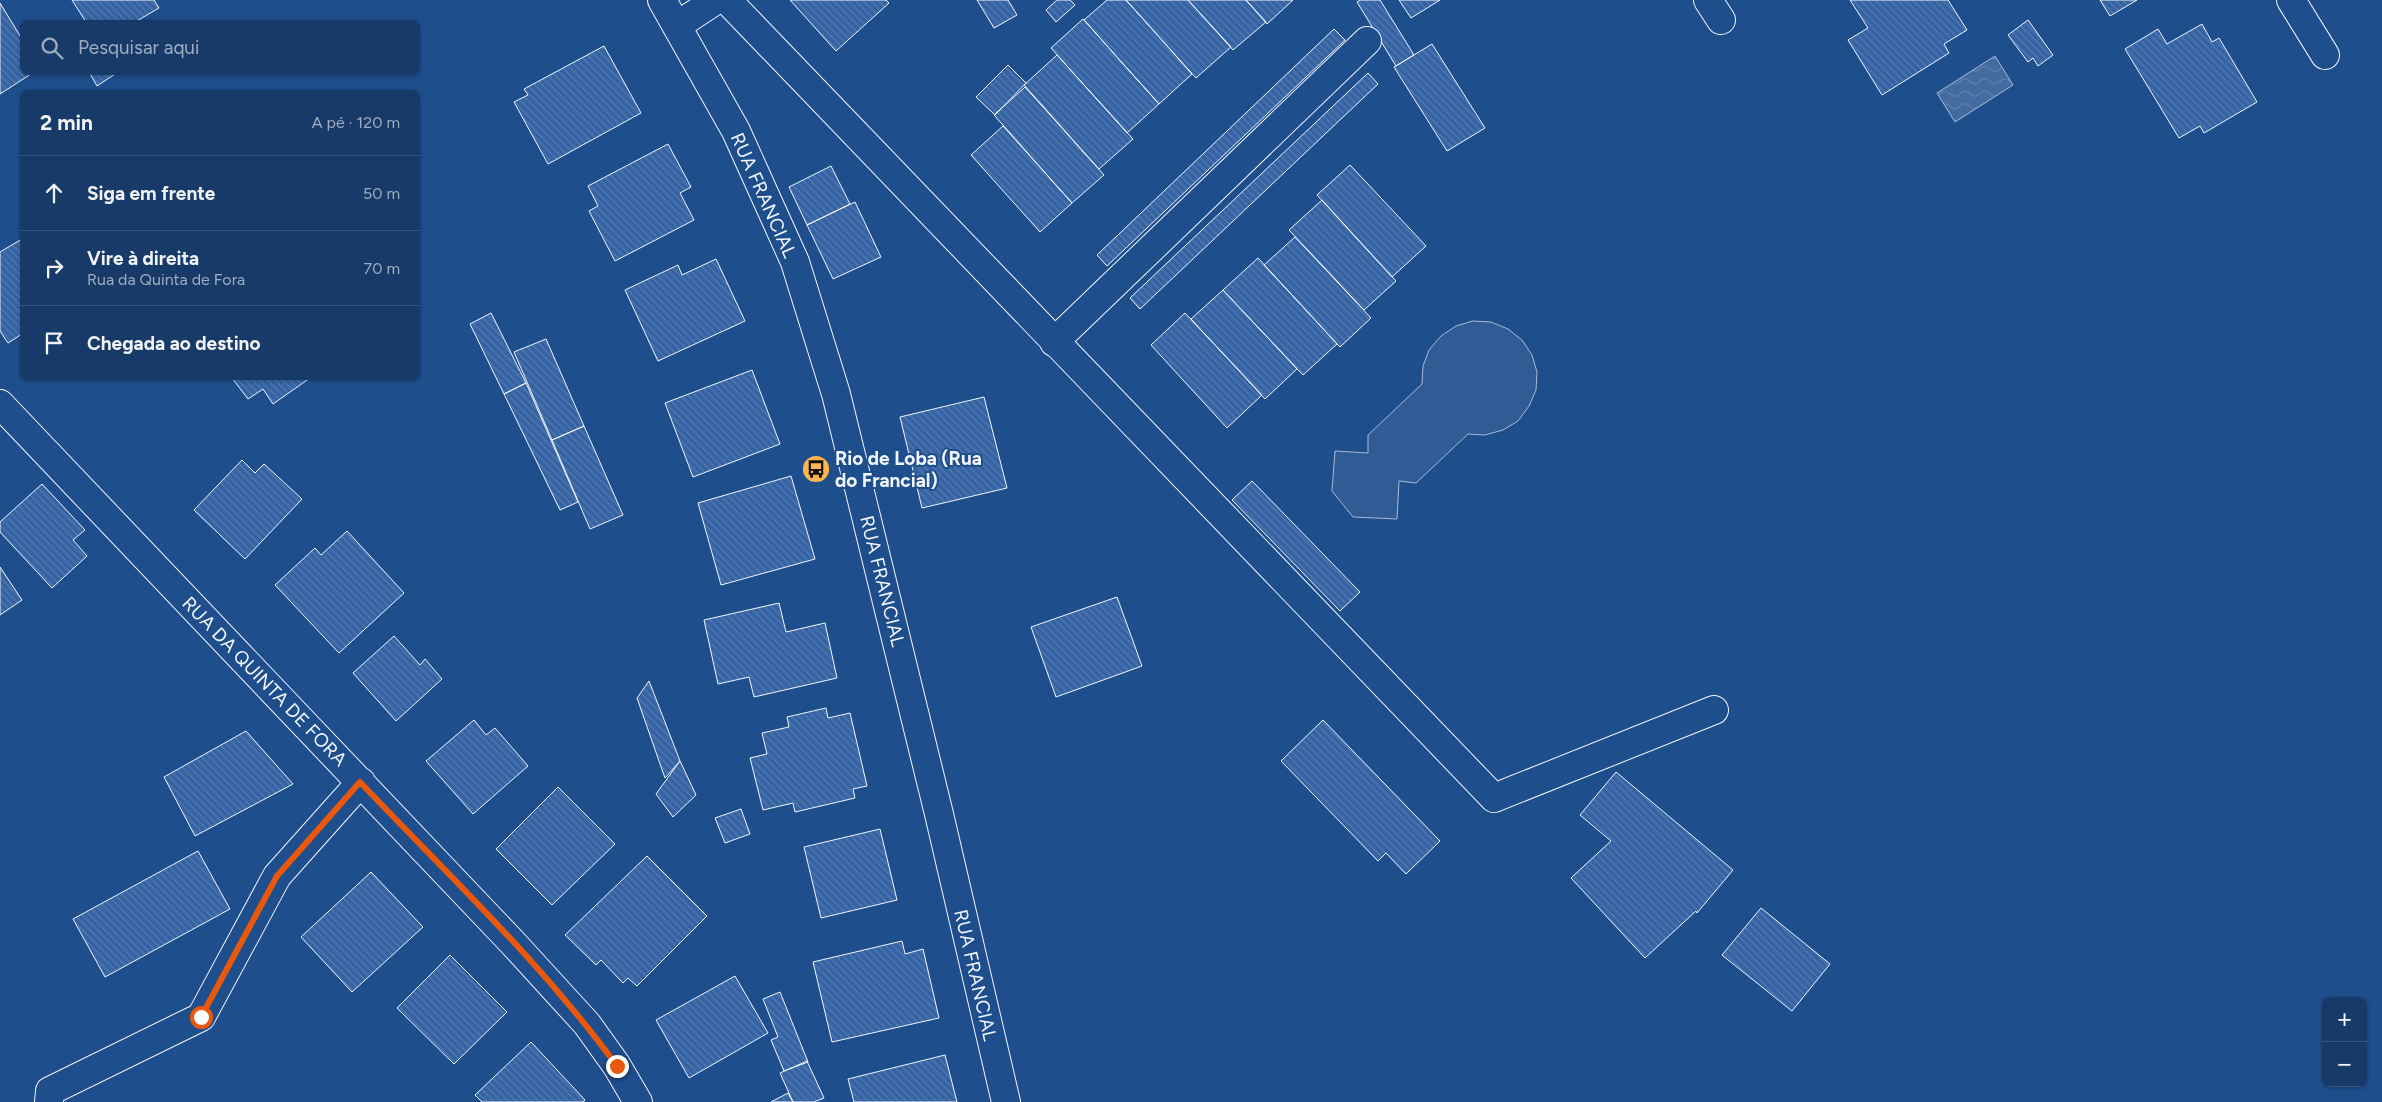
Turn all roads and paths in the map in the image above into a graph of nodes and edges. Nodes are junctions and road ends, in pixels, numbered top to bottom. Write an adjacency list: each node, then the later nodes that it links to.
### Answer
1 (662, 0): 5 (street, RUA FRANCIAL)
2 (716, 0): 5 (street)
3 (727, 0): 8 (street)
4 (2291, 0): 7 (street)
5 (678, 25): 14 (street, RUA FRANCIAL)
6 (1367, 41): 8 (street)
7 (2325, 54)
8 (1054, 342): 10 (street)
9 (0, 404): 11 (street, RUA DA QUINTA DE FORA)
10 (1714, 710)
11 (360, 782): 12 (street); 13 (street, RUA DA QUINTA DE FORA)
12 (49, 1102)
13 (638, 1102)
14 (1006, 1102)

